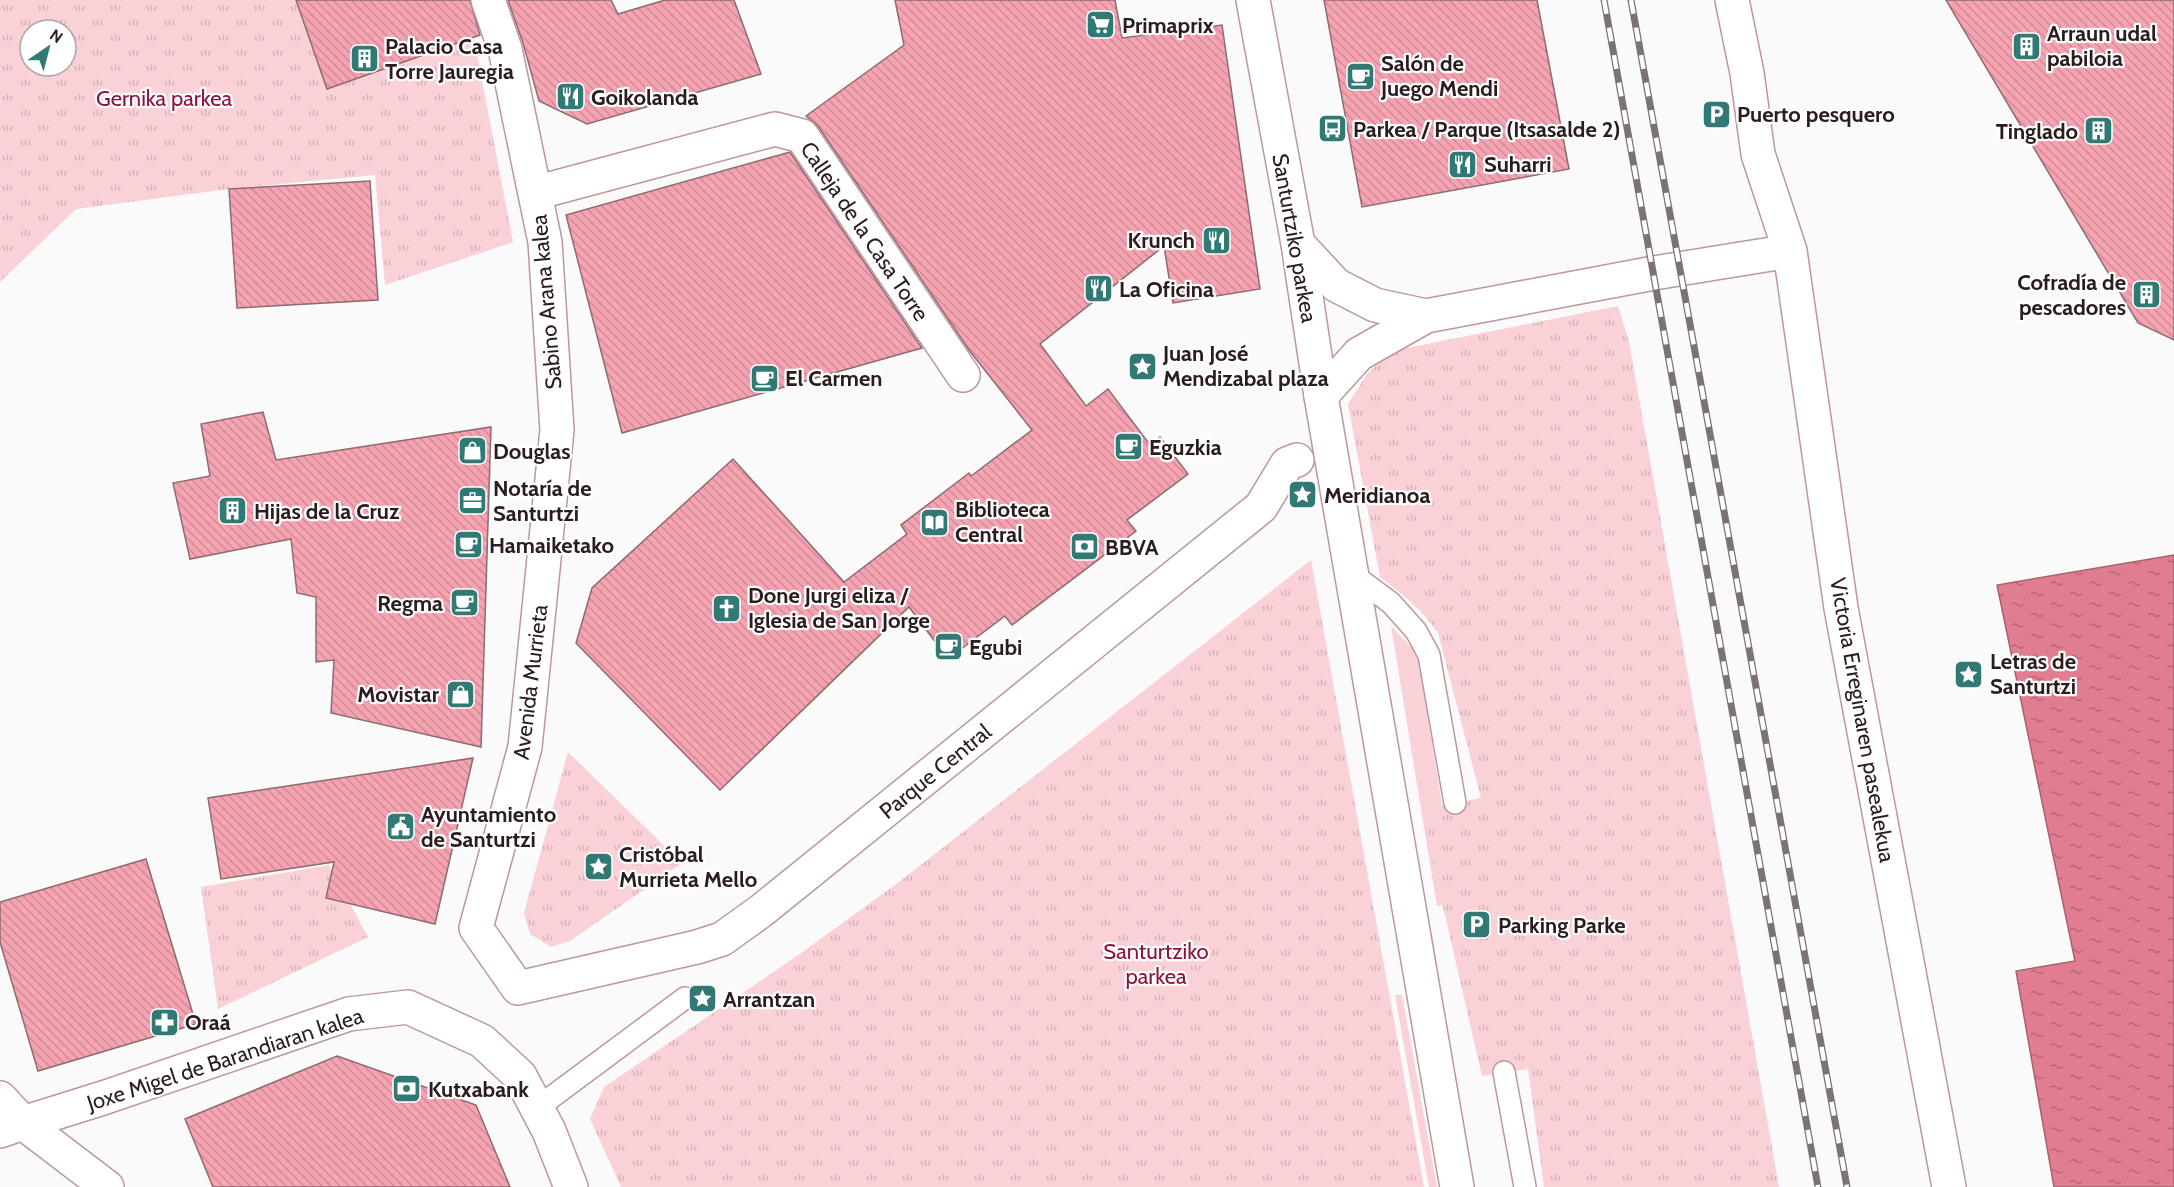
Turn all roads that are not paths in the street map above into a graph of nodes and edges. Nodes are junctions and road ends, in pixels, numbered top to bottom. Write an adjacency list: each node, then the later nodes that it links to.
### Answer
1 (488, 0): 4 (street, Sabino Arana kalea)
2 (1252, 0): 5 (street, Santurtziko parkea)
3 (1732, 0): 6 (street, Victoria Erreginaren pasealekua)
4 (535, 193): 8 (street, Calleja de la Casa Torre); 10 (street, Sabino Arana kalea)
5 (1298, 244): 7 (street); 9 (street, Santurtziko parkea)
6 (1790, 251): 7 (street); 24 (street, Victoria Erreginaren pasealekua)
7 (1426, 316): 9 (street)
8 (963, 375)
9 (1321, 396): 12 (street, Santurtziko parkea)
10 (556, 430): 14 (street, Avenida Murrieta)
11 (1297, 460): 14 (street, Parque Central)
12 (1352, 574): 13 (lane); 22 (street, Santurtziko parkea)
13 (1455, 803)
14 (518, 988)
15 (685, 998): 18 (lane)
16 (1504, 1072): 23 (lane)
17 (0, 1098): 19 (street)
18 (537, 1108): 19 (street, Joxe Migel de Barandiaran kalea); 21 (street, Joxe Migel de Barandiaran kalea)
19 (11, 1127): 20 (street)
20 (107, 1187)
21 (571, 1187)
22 (1457, 1187)
23 (1525, 1187)
24 (1949, 1187)

